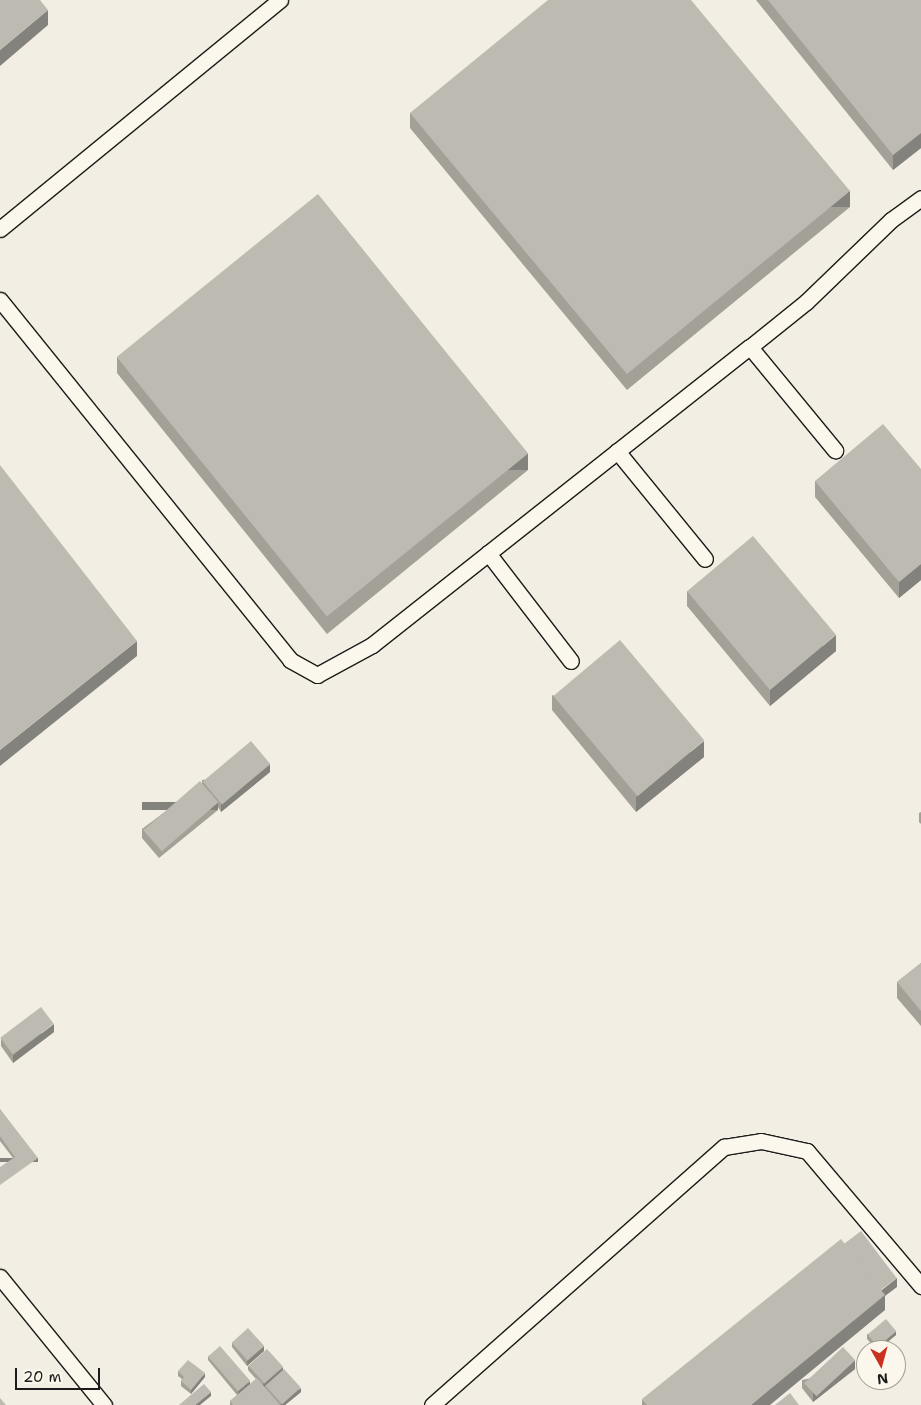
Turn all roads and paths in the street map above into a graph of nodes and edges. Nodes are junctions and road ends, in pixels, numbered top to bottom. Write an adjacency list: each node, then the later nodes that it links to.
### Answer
1 (280, 0): 3 (lane)
2 (921, 198): 5 (lane)
3 (0, 229)
4 (0, 300): 8 (lane)
5 (750, 347): 6 (lane); 7 (lane)
6 (834, 450)
7 (617, 451): 8 (lane); 9 (lane)
8 (488, 553): 10 (lane)
9 (705, 559)
10 (571, 661)
11 (0, 1277): 13 (lane)
12 (921, 1286): 14 (lane)
13 (104, 1405)
14 (432, 1405)

